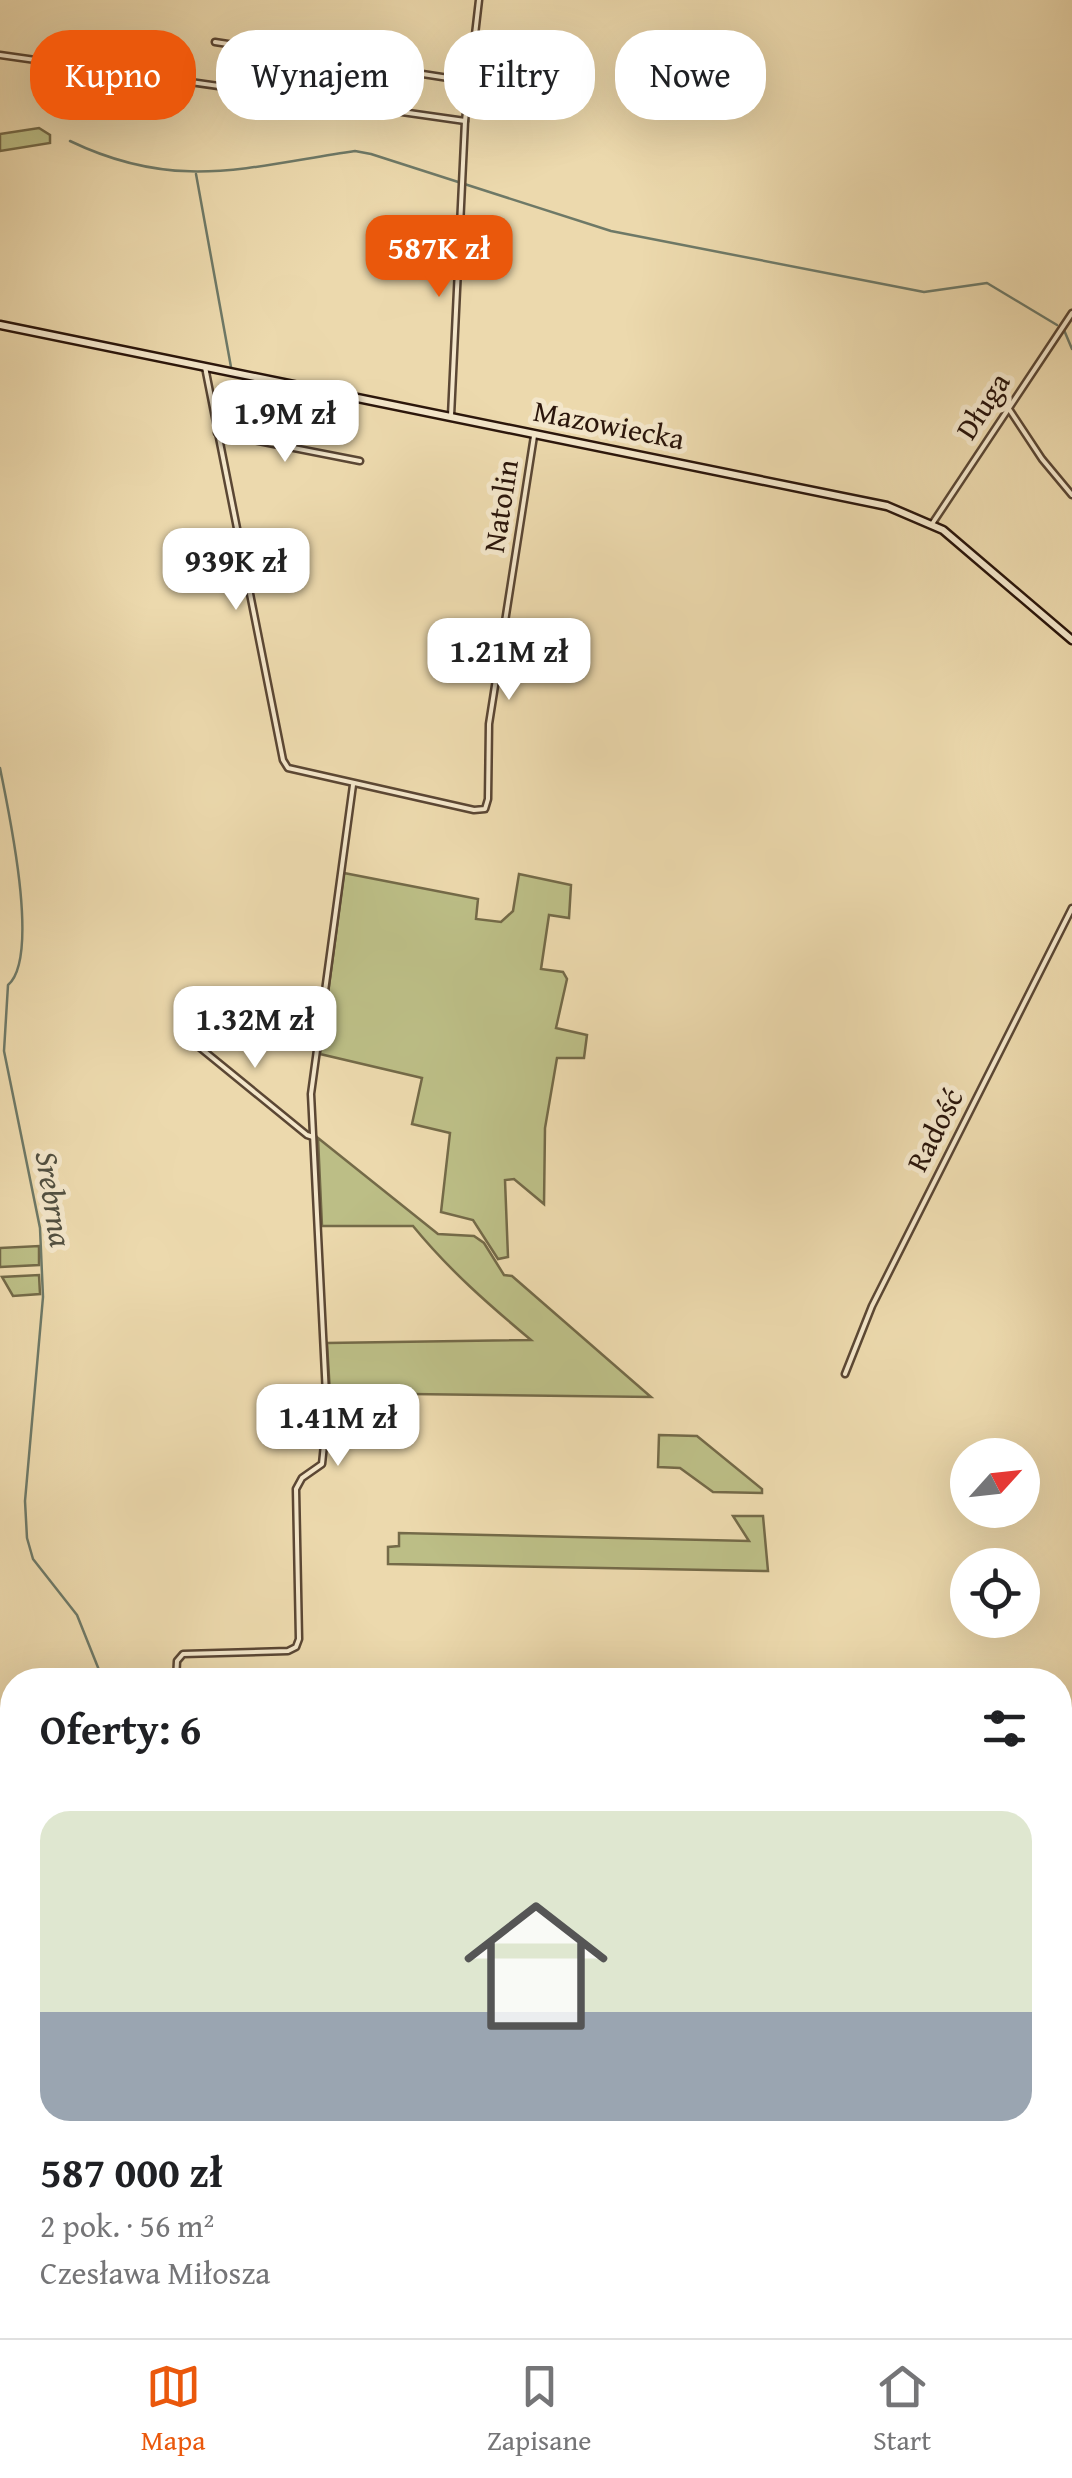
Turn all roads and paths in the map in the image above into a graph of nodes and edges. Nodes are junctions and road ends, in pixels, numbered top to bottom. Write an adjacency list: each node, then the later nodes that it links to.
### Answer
1 (479, 0): 2 (street)
2 (475, 30)
3 (0, 54): 4 (street)
4 (465, 121): 9 (street)
5 (1072, 313): 8 (street, Długa)
6 (0, 326): 7 (street, Mazowiecka)
7 (206, 367): 9 (street, Mazowiecka); 11 (street)
8 (1009, 408): 13 (street); 14 (street, Długa)
9 (451, 416): 10 (street, Mazowiecka)
10 (535, 433): 14 (street, Mazowiecka); 16 (street, Natolin)
11 (218, 434): 12 (street); 16 (street)
12 (360, 461)
13 (1072, 496)
14 (932, 524): 15 (street, Mazowiecka)
15 (1072, 640)
16 (353, 784): 19 (street)
17 (1072, 908): 20 (street, Radość)
18 (182, 1033): 19 (street)
19 (314, 1137): 21 (street)
20 (844, 1374)
21 (177, 1668)

